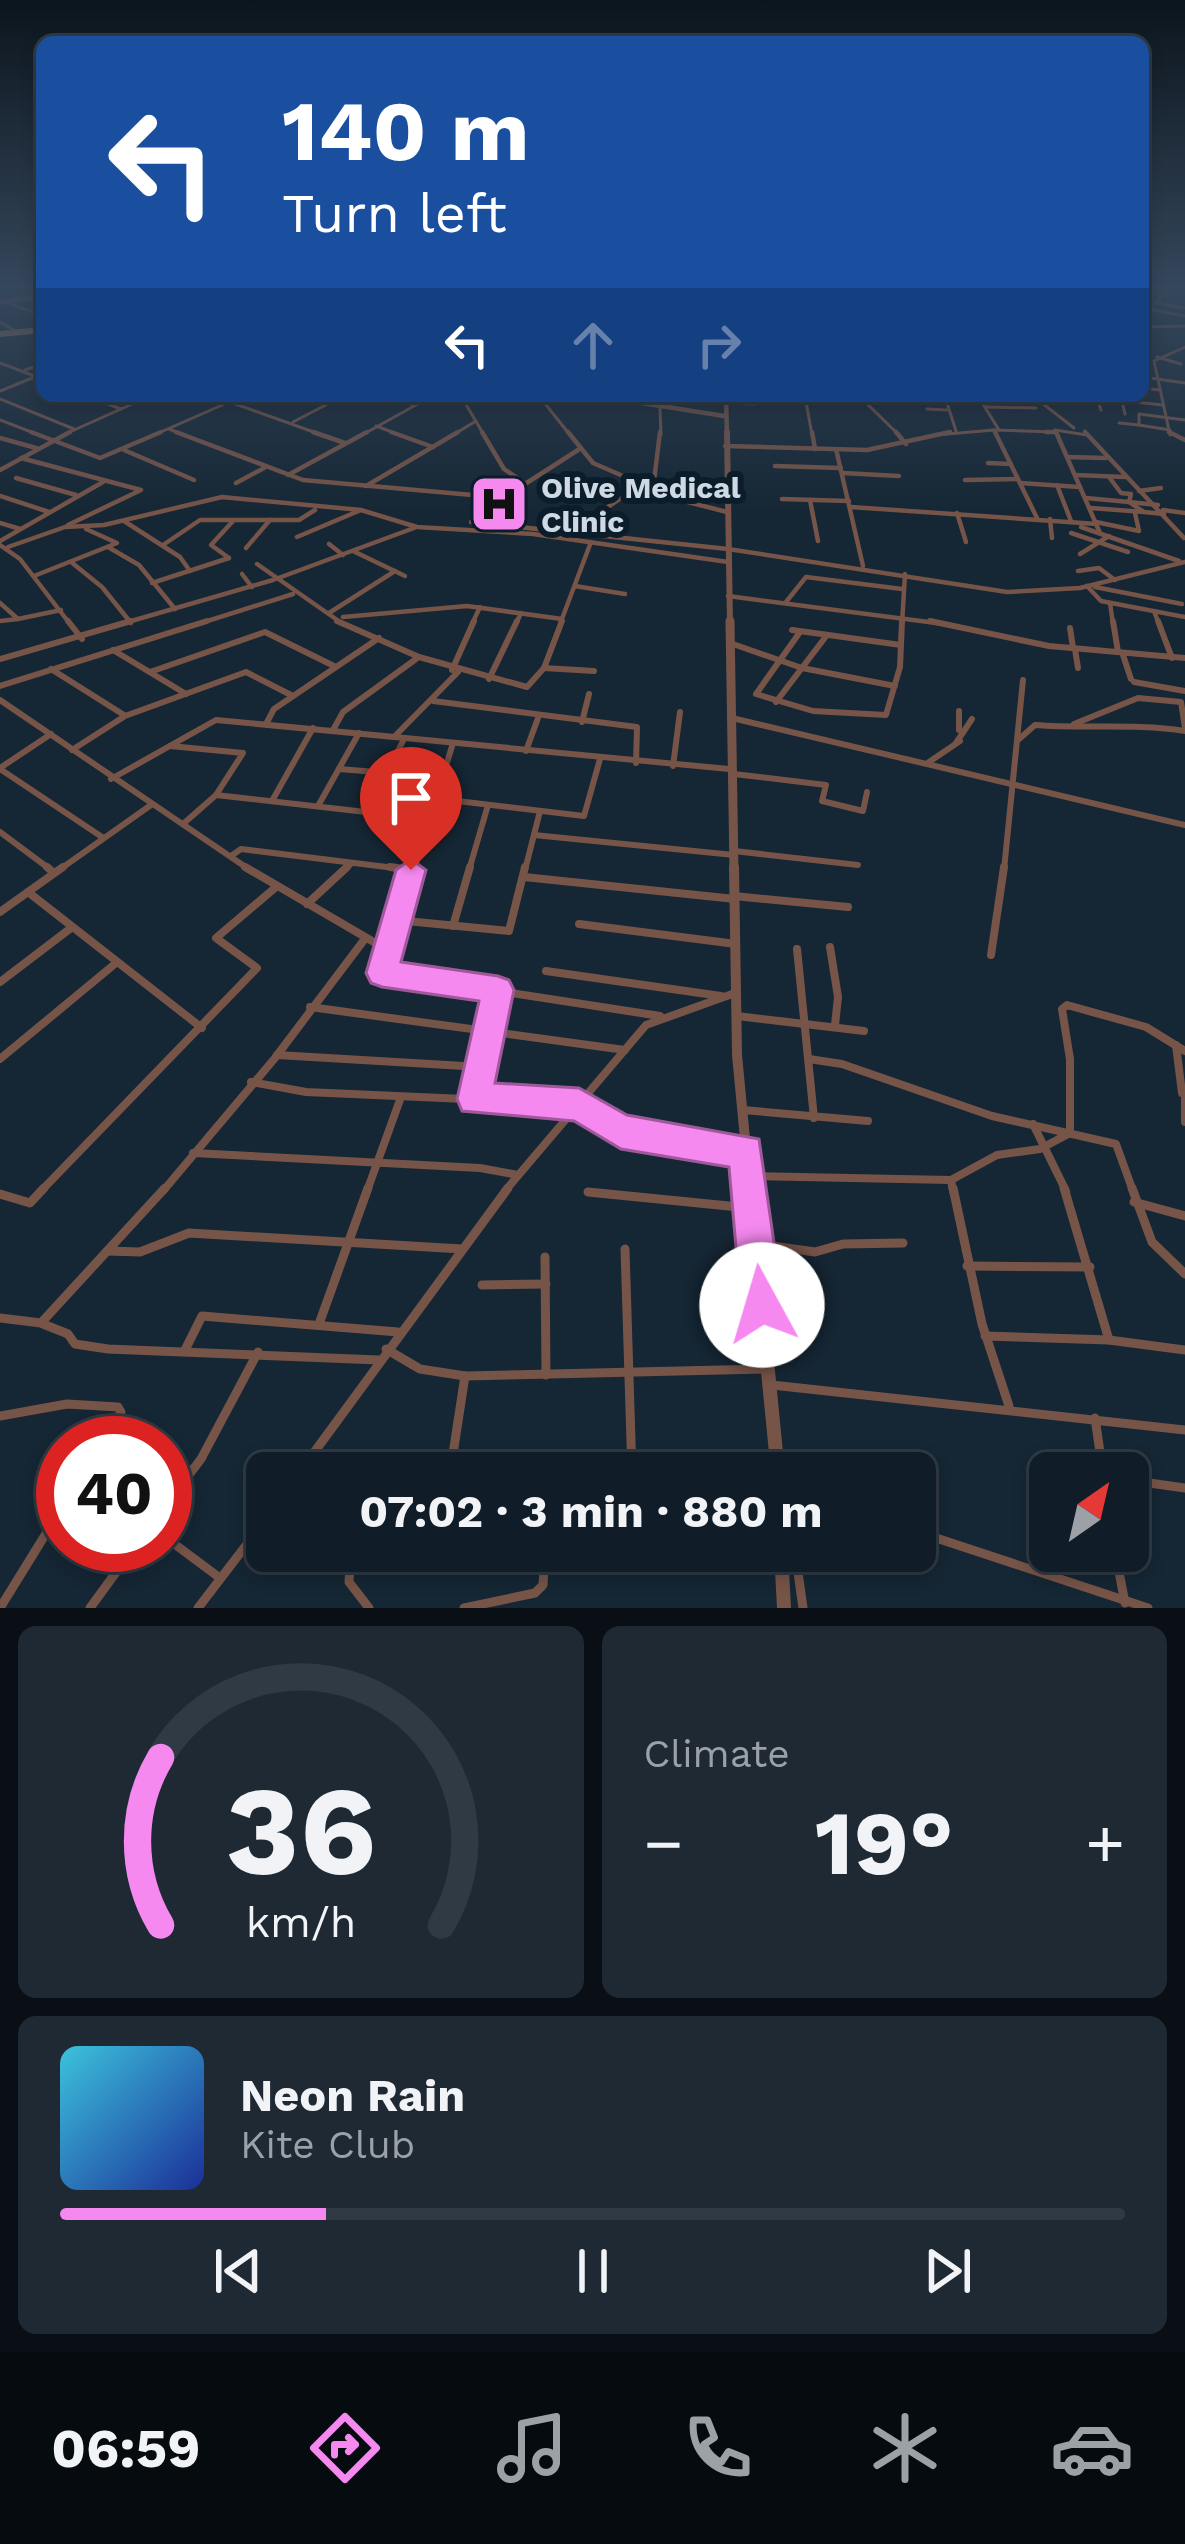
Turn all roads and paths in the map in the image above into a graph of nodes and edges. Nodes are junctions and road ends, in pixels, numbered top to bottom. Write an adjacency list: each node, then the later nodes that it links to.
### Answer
1 (0, 363): 6 (street)
2 (1156, 363): 9 (street)
3 (1176, 363): 4 (street)
4 (1181, 364)
5 (36, 366): 6 (street)
6 (22, 371): 7 (street)
7 (36, 377)
8 (1149, 377): 9 (street)
9 (1158, 378): 11 (street); 13 (street)
10 (36, 379): 14 (street)
11 (1185, 383)
12 (1149, 389): 13 (street)
13 (1160, 390): 36 (street)
14 (0, 395): 55 (street)
15 (102, 402): 39 (street)
16 (137, 402): 39 (street)
17 (227, 402): 56 (street)
18 (232, 402): 49 (street)
19 (331, 402): 49 (street)
20 (404, 402): 35 (street)
21 (420, 402): 35 (street)
22 (465, 402): 48 (street)
23 (543, 402): 73 (street)
24 (627, 402): 40 (street)
25 (726, 402): 44 (street)
26 (743, 402): 34 (street)
27 (806, 402): 70 (street)
28 (867, 402): 66 (street)
29 (982, 402): 37 (street)
30 (1041, 402): 58 (street)
31 (1098, 402): 42 (street)
32 (1122, 402): 43 (street)
33 (1132, 402): 36 (street)
34 (754, 404)
35 (414, 405): 53 (street)
36 (1163, 405): 45 (street)
37 (986, 407): 38 (street); 57 (street)
38 (1036, 408)
39 (121, 409): 55 (street)
40 (660, 409): 44 (street); 102 (street)
41 (927, 409): 60 (street)
42 (1101, 410)
43 (1125, 414)
44 (724, 416): 67 (street)
45 (1168, 417): 46 (street); 52 (street); 59 (street)
46 (1185, 419)
47 (0, 420): 51 (street)
48 (476, 421): 68 (street); 96 (street)
49 (291, 423): 65 (street)
50 (1119, 423): 52 (street)
51 (10, 424): 54 (street); 64 (street)
52 (1139, 425): 59 (street)
53 (376, 426): 65 (street); 68 (street)
54 (0, 429)
55 (74, 429): 64 (street)
56 (170, 429): 72 (street); 81 (street)
57 (996, 430): 60 (street); 61 (street); 80 (street)
58 (1076, 430): 61 (street); 76 (street)
59 (1170, 430): 63 (street)
60 (956, 431): 66 (street)
61 (1056, 432): 75 (street)
62 (0, 438): 69 (street)
63 (1185, 440)
64 (49, 441): 69 (street); 72 (street)
65 (346, 443): 85 (street)
66 (906, 445): 71 (street)
67 (725, 446): 70 (street); 122 (street)
68 (433, 447): 99 (street)
69 (36, 448): 74 (street)
70 (815, 448): 71 (street)
71 (836, 449): 84 (street)
72 (124, 450): 92 (street)
73 (578, 451): 96 (street); 97 (street)
74 (21, 458): 78 (street); 91 (street)
75 (1067, 458): 76 (street); 86 (street)
76 (1107, 458): 89 (street)
77 (0, 459): 78 (street)
78 (14, 462): 83 (street)
79 (988, 463): 80 (street)
80 (1011, 464): 94 (street)
81 (267, 466): 85 (street); 95 (street)
82 (775, 466): 84 (street)
83 (0, 470)
84 (842, 471): 87 (street); 115 (street)
85 (288, 475): 99 (street)
86 (1075, 475): 88 (street); 100 (street)
87 (899, 476)
88 (1109, 477): 89 (street); 105 (street)
89 (1125, 477): 103 (street)
90 (16, 478): 107 (street)
91 (106, 480): 107 (street); 136 (street)
92 (194, 480)
93 (965, 480): 94 (street)
94 (1019, 481): 98 (street); 126 (street)
95 (236, 483)
96 (526, 483): 108 (street)
97 (640, 485): 102 (street); 120 (street)
98 (1057, 485): 100 (street); 132 (street)
99 (366, 486): 108 (street)
100 (1080, 487): 109 (street)
101 (1161, 488): 103 (street)
102 (652, 490): 122 (street)
103 (1140, 490): 110 (street); 111 (street)
104 (1111, 491): 105 (street)
105 (1120, 493): 110 (street)
106 (0, 496): 121 (street)
107 (77, 496): 121 (street)
108 (503, 496): 114 (street)
109 (1086, 498): 110 (street); 116 (street)
110 (1130, 498): 111 (street); 119 (street); 124 (street)
111 (1150, 498): 119 (street)
112 (782, 499): 113 (street)
113 (810, 500): 115 (street); 145 (street)
114 (509, 504)
115 (850, 504): 123 (street); 163 (street)
116 (1091, 508): 124 (street); 134 (street)
117 (315, 509): 118 (street); 129 (street); 130 (street)
118 (361, 510): 137 (street); 143 (street)
119 (1162, 510): 124 (street); 125 (street); 144 (street)
120 (602, 511)
121 (49, 512): 139 (street)
122 (727, 512): 154 (street)
123 (957, 513): 126 (street); 147 (street)
124 (1140, 513): 134 (street)
125 (1185, 513)
126 (1036, 518): 127 (street)
127 (1050, 519): 132 (street); 140 (street)
128 (233, 520): 129 (street); 151 (street); 164 (street)
129 (270, 520): 153 (street)
130 (124, 521): 138 (street); 151 (street)
131 (470, 522): 154 (street)
132 (1071, 522): 135 (street)
133 (0, 523): 139 (street)
134 (1096, 523): 135 (street); 141 (street)
135 (1082, 525): 140 (street); 141 (street)
136 (65, 527): 138 (street); 150 (street)
137 (417, 527): 146 (street); 155 (street)
138 (82, 528): 152 (street)
139 (20, 529): 150 (street)
140 (1071, 533): 149 (street)
141 (1100, 533): 142 (street)
142 (1108, 536): 149 (street); 161 (street)
143 (296, 537)
144 (1185, 539)
145 (818, 541)
146 (592, 542): 160 (street); 174 (street)
147 (966, 542)
148 (329, 544): 158 (street)
149 (1098, 544): 156 (street); 157 (street)
150 (3, 545): 169 (street)
151 (163, 545): 164 (street)
152 (108, 548): 159 (street); 173 (street)
153 (246, 548)
154 (728, 548): 160 (street); 163 (street)
155 (353, 551): 158 (street); 166 (street)
156 (1128, 552)
157 (1080, 554)
158 (343, 555): 171 (street)
159 (70, 562): 169 (street); 196 (street)
160 (728, 562): 180 (street)
161 (1183, 562): 172 (street)
162 (256, 563): 171 (street)
163 (863, 566): 168 (street)
164 (190, 571): 173 (street)
165 (1078, 571): 172 (street)
166 (395, 572): 170 (street); 188 (street)
167 (242, 574): 176 (street)
168 (905, 574): 175 (street); 177 (street)
169 (34, 576): 185 (street)
170 (405, 576)
171 (273, 580): 176 (street); 178 (street)
172 (1115, 580): 175 (street)
173 (152, 583): 186 (street)
174 (575, 586): 179 (street); 193 (street)
175 (1089, 586): 182 (street); 191 (street)
176 (252, 587): 186 (street)
177 (903, 589): 181 (street); 190 (street)
178 (293, 594): 188 (street); 204 (street)
179 (625, 594)
180 (728, 596): 181 (street); 201 (street)
181 (786, 602): 190 (street)
182 (1110, 602): 187 (street); 205 (street)
183 (0, 603): 194 (street)
184 (480, 607): 189 (street); 192 (street); 216 (street)
185 (61, 610): 194 (street); 200 (street)
186 (176, 610): 196 (street)
187 (1154, 611): 191 (street); 207 (street)
188 (329, 613): 192 (street)
189 (521, 613): 193 (street); 219 (street)
190 (902, 615): 202 (street); 203 (street)
191 (1185, 616)
192 (339, 618): 199 (street)
193 (562, 619): 212 (street)
194 (18, 620): 195 (street)
195 (0, 621)
196 (131, 623): 200 (street)
197 (1070, 628): 203 (street)
198 (827, 634): 202 (street); 210 (street); 213 (street)
199 (379, 638): 206 (street); 211 (street)
200 (82, 639): 209 (street)
201 (730, 643): 210 (street); 234 (street)
202 (901, 646): 222 (street)
203 (1074, 649): 205 (street); 214 (street)
204 (113, 650): 215 (street); 218 (street)
205 (1121, 654): 207 (street); 223 (street)
206 (418, 658): 216 (street); 240 (street)
207 (1172, 658): 208 (street)
208 (1185, 658)
209 (0, 659)
210 (778, 661): 213 (street); 229 (street)
211 (336, 667): 218 (street); 226 (street)
212 (544, 668): 217 (street); 219 (street)
213 (802, 668): 222 (street); 229 (street)
214 (1078, 668)
215 (51, 669): 221 (street); 232 (street)
216 (455, 670): 219 (street); 228 (street)
217 (594, 671)
218 (150, 672): 224 (street)
219 (489, 679)
220 (1023, 680): 248 (street)
221 (0, 686)
222 (896, 686): 229 (street)
223 (1185, 691)
224 (185, 694): 226 (street); 232 (street)
225 (589, 694): 236 (street)
226 (292, 696): 237 (street)
227 (0, 700): 243 (street)
228 (433, 701): 233 (street); 244 (street)
229 (776, 702)
230 (959, 711): 246 (street)
231 (680, 712): 256 (street)
232 (125, 716): 250 (street)
233 (538, 718): 236 (street); 251 (street)
234 (732, 718): 254 (street); 260 (street)
235 (972, 719): 246 (street)
236 (581, 722): 255 (street)
237 (266, 724): 239 (street); 249 (street)
238 (1073, 725): 241 (street); 241 (street); 248 (street)
239 (313, 728): 240 (street); 267 (street)
240 (333, 730): 242 (street)
241 (1185, 730)
242 (359, 733): 244 (street); 258 (street)
243 (51, 734): 250 (street); 257 (street)
244 (394, 738): 245 (street)
245 (404, 739): 247 (street); 259 (street)
246 (958, 739): 254 (street)
247 (453, 743): 251 (street); 261 (street)
248 (1016, 743): 263 (street)
249 (167, 746): 262 (street); 265 (street)
250 (72, 750): 262 (street)
251 (526, 752): 252 (street)
252 (600, 759): 255 (street); 271 (street)
253 (947, 761): 254 (street)
254 (928, 762): 263 (street)
255 (636, 764): 256 (street)
256 (673, 766): 260 (street)
257 (0, 768): 278 (street)
258 (339, 769): 259 (street); 270 (street)
259 (390, 772): 261 (street); 272 (street)
260 (730, 772): 264 (street); 279 (street)
261 (439, 777): 266 (street)
262 (111, 779): 268 (street)
263 (1014, 784): 275 (street); 301 (street)
264 (867, 792)
265 (216, 795): 267 (street); 274 (street)
266 (432, 798): 269 (street); 273 (street)
267 (272, 801): 270 (street)
268 (151, 805): 274 (street); 278 (street)
269 (488, 805): 271 (street); 294 (street)
270 (317, 806): 272 (street)
271 (540, 811): 277 (street)
272 (367, 812): 273 (street)
273 (428, 819): 283 (street)
274 (182, 825): 280 (street)
275 (1185, 825)
276 (0, 832): 284 (street)
277 (535, 836): 279 (street); 285 (street)
278 (103, 838): 284 (street)
279 (734, 853): 282 (street); 288 (street)
280 (232, 856): 281 (street); 286 (street)
281 (352, 862): 283 (street); 289 (street)
282 (858, 865)
283 (411, 870): 292 (street)
284 (55, 873): 287 (street)
285 (524, 877): 288 (street); 294 (street)
286 (276, 887): 289 (street); 313 (street)
287 (28, 892): 291 (street); 295 (street)
288 (735, 897): 290 (street); 297 (street)
289 (307, 904): 296 (street)
290 (848, 907)
291 (0, 912)
292 (396, 920): 294 (street); 299 (street)
293 (579, 924): 297 (street)
294 (452, 926)
295 (71, 928): 302 (street); 304 (street)
296 (364, 940): 299 (street); 308 (street)
297 (737, 944): 306 (street)
298 (830, 947): 312 (street)
299 (386, 949): 305 (street)
300 (797, 949): 311 (street)
301 (991, 955)
302 (116, 964): 313 (street); 319 (street)
303 (546, 971): 307 (street)
304 (0, 982)
305 (498, 990): 309 (street); 315 (street)
306 (738, 991): 307 (street); 310 (street)
307 (726, 997): 309 (street)
308 (310, 1007): 315 (street); 318 (street)
309 (660, 1016): 317 (street)
310 (737, 1016): 311 (street); 327 (street)
311 (805, 1023): 312 (street); 320 (street)
312 (835, 1025): 314 (street)
313 (202, 1028): 341 (street)
314 (864, 1030)
315 (487, 1034): 317 (street); 321 (street)
316 (1181, 1048): 323 (street); 332 (street)
317 (625, 1050): 326 (street)
318 (277, 1055): 321 (street); 322 (street)
319 (0, 1059)
320 (808, 1059): 328 (street); 331 (street)
321 (481, 1067): 325 (street)
322 (251, 1082): 324 (street); 335 (street)
323 (1184, 1093): 330 (street)
324 (401, 1097): 325 (street); 336 (street)
325 (474, 1099): 326 (street)
326 (579, 1105): 334 (street); 337 (street)
327 (743, 1110): 328 (street); 334 (street)
328 (814, 1118): 329 (street)
329 (868, 1121)
330 (1185, 1122)
331 (1033, 1124): 332 (street); 333 (street)
332 (1070, 1133): 333 (street); 342 (street)
333 (1040, 1149): 339 (street); 353 (street)
334 (746, 1152): 338 (street)
335 (191, 1153): 336 (street); 350 (street)
336 (377, 1162): 337 (street); 345 (street)
337 (518, 1175): 348 (street)
338 (749, 1176): 339 (street); 343 (street)
339 (951, 1180): 352 (street)
340 (587, 1192): 343 (street)
341 (0, 1194)
342 (1134, 1202): 344 (street); 354 (street)
343 (752, 1208): 347 (street)
344 (1185, 1216)
345 (351, 1238): 348 (street); 350 (street); 359 (street)
346 (903, 1243): 347 (street)
347 (756, 1244): 370 (street)
348 (462, 1249): 360 (street)
349 (625, 1250): 367 (street)
350 (108, 1251): 358 (street)
351 (545, 1257): 355 (street)
352 (967, 1266): 353 (street); 361 (street)
353 (1090, 1267): 362 (street)
354 (1185, 1274)
355 (545, 1284): 356 (street); 368 (street)
356 (482, 1286)
357 (0, 1318): 358 (street)
358 (41, 1323): 363 (street)
359 (319, 1324): 360 (street); 363 (street)
360 (398, 1332): 366 (street)
361 (985, 1336): 362 (street); 371 (street)
362 (1108, 1340): 364 (street)
363 (185, 1350): 365 (street)
364 (1185, 1350)
365 (258, 1352): 366 (street); 381 (street)
366 (382, 1354): 369 (street); 376 (street)
367 (629, 1370): 368 (street); 370 (street); 378 (street)
368 (546, 1375): 369 (street)
369 (465, 1376): 377 (street)
370 (768, 1376): 371 (street); 379 (street)
371 (1009, 1406): 374 (street)
372 (0, 1416): 373 (street)
373 (119, 1416)
374 (1095, 1418): 375 (street); 380 (street)
375 (1185, 1430)
376 (314, 1452)
377 (453, 1452)
378 (631, 1452)
379 (776, 1452)
380 (1099, 1452)
381 (192, 1469)
382 (1149, 1483): 383 (street)
383 (1185, 1489)
384 (936, 1538): 395 (street)
385 (246, 1546): 394 (street)
386 (36, 1550): 396 (street)
387 (192, 1557): 394 (street)
388 (116, 1572): 397 (street)
389 (350, 1572): 399 (street)
390 (543, 1572): 400 (street)
391 (782, 1572): 401 (street)
392 (798, 1572): 402 (street)
393 (1119, 1572): 395 (street)
394 (221, 1579): 398 (street)
395 (1125, 1603): 403 (street)
396 (0, 1608)
397 (90, 1608)
398 (198, 1608)
399 (369, 1608)
400 (464, 1608)
401 (784, 1608)
402 (803, 1608)
403 (1148, 1608)

